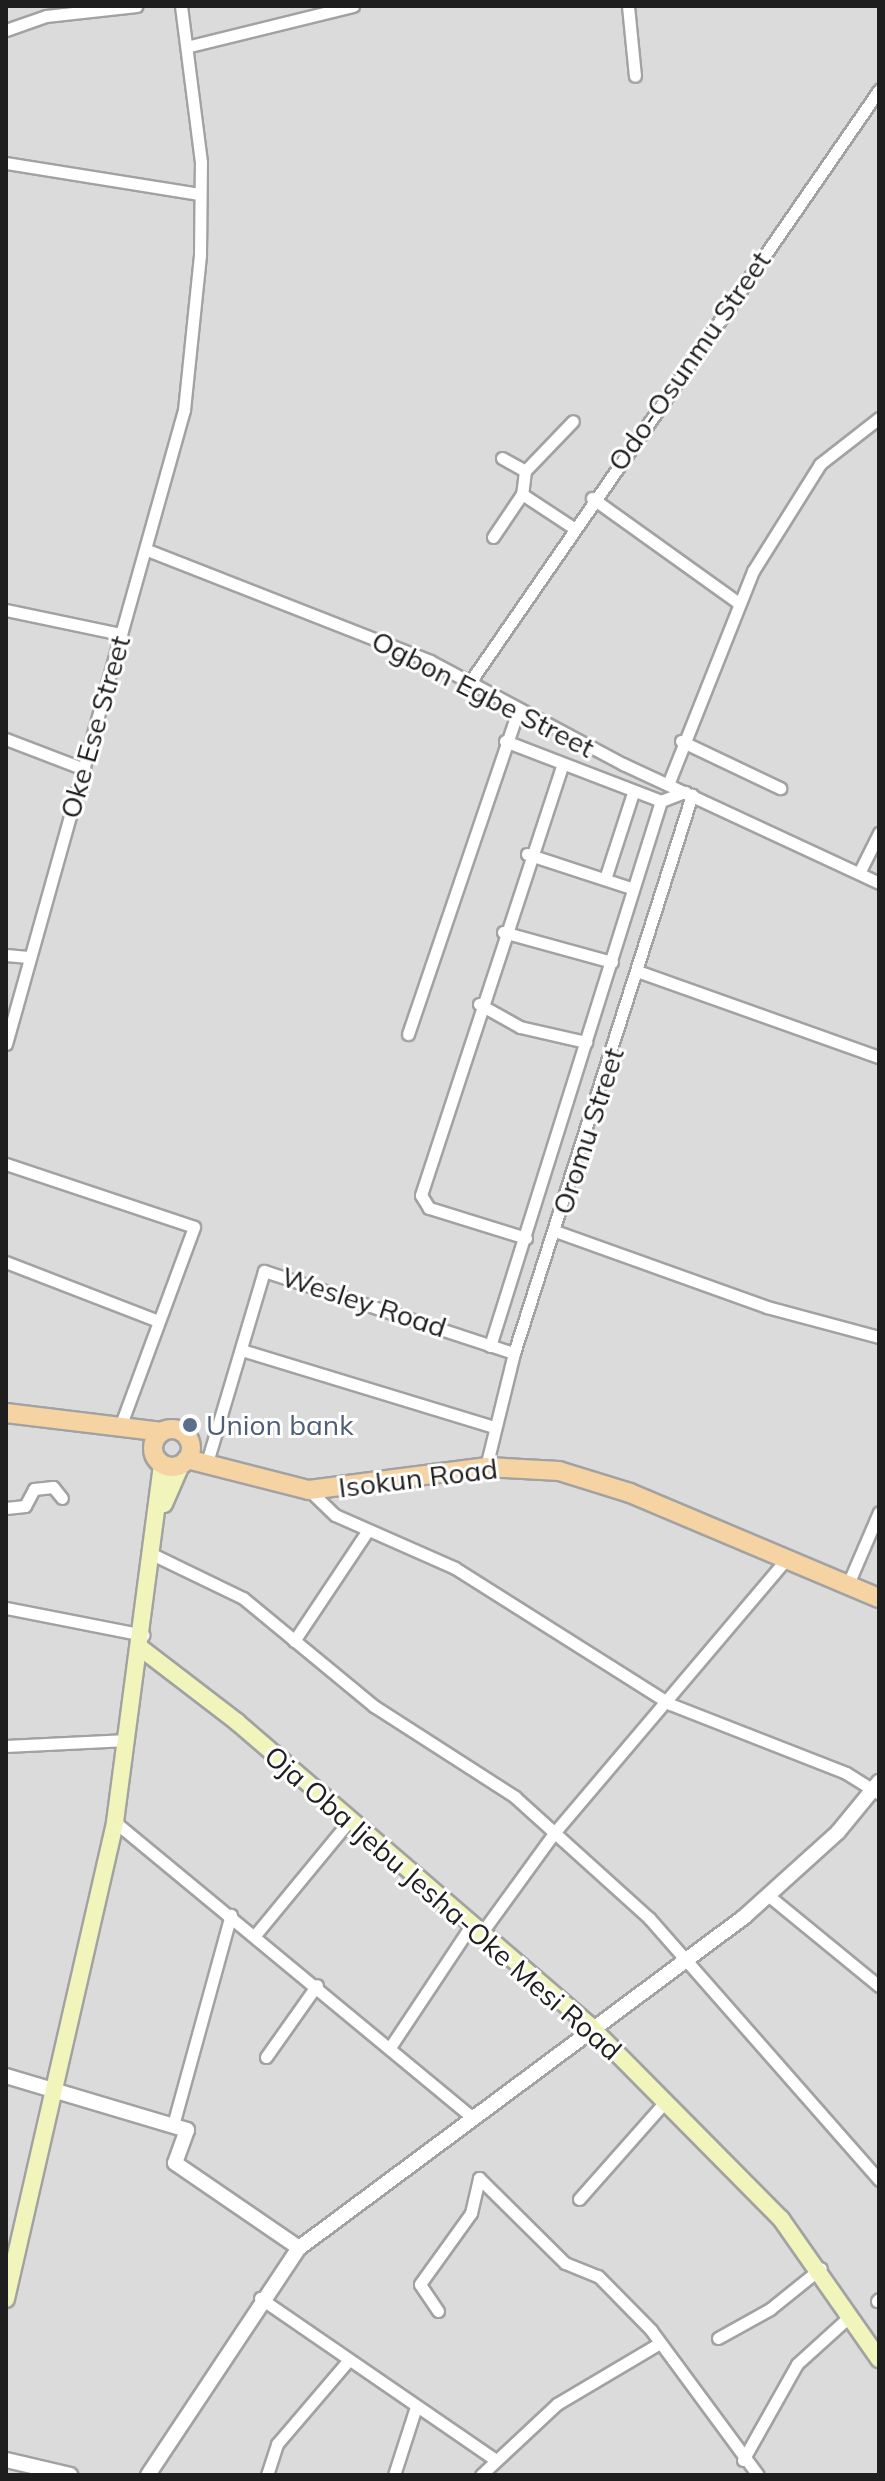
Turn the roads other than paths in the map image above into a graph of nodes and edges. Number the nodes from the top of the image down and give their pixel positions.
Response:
1 (136, 6) edge
2 (181, 6) edge
3 (353, 6) edge
4 (628, 6) edge
5 (297, 12) edge
6 (6, 30) edge
7 (190, 46) junction
8 (635, 76) dead end
9 (879, 90) edge
10 (6, 163) edge
11 (199, 194) junction
12 (879, 418) edge
13 (573, 421) dead end
14 (502, 458) dead end
15 (525, 471) junction
16 (522, 494) junction
17 (592, 498) junction
18 (572, 527) junction
19 (493, 537) dead end
20 (147, 550) junction
21 (736, 601) junction
22 (6, 610) edge
23 (121, 634) junction
24 (470, 682) junction
25 (518, 711) junction
26 (6, 739) edge
27 (505, 741) junction
28 (681, 741) junction
29 (562, 766) junction
30 (84, 769) junction
31 (669, 782) junction
32 (780, 788) dead end
33 (633, 793) junction
34 (688, 794) junction
35 (661, 801) junction
36 (879, 833) edge
37 (527, 854) junction
38 (859, 873) junction
39 (605, 879) junction
40 (879, 883) edge
41 (631, 888) junction
42 (503, 932) junction
43 (6, 955) edge
44 (28, 957) junction
45 (612, 962) junction
46 (640, 972) junction
47 (479, 1004) junction
48 (408, 1034) dead end
49 (586, 1042) junction
50 (6, 1044) edge
51 (879, 1057) edge
52 (6, 1164) edge
53 (555, 1231) junction
54 (526, 1238) junction
55 (6, 1262) edge
56 (158, 1321) junction
57 (879, 1337) edge
58 (490, 1346) junction
59 (242, 1350) junction
60 (514, 1353) junction
61 (6, 1413) edge
62 (494, 1427) junction
63 (123, 1428) junction
64 (162, 1432) junction
65 (188, 1440) junction
66 (208, 1459) junction
67 (171, 1460) junction
68 (486, 1467) junction
69 (309, 1490) junction
70 (62, 1498) dead end
71 (6, 1508) edge
72 (879, 1512) edge
73 (368, 1530) junction
74 (154, 1555) junction
75 (786, 1559) junction
76 (848, 1584) junction
77 (879, 1598) edge
78 (6, 1608) edge
79 (294, 1641) junction
80 (142, 1642) junction
81 (670, 1704) junction
82 (127, 1740) junction
83 (6, 1746) edge
84 (877, 1789) edge
85 (350, 1820) junction
86 (115, 1822) junction
87 (554, 1833) junction
88 (769, 1896) junction
89 (231, 1915) junction
90 (475, 1931) junction
91 (256, 1934) junction
92 (683, 1958) junction
93 (317, 1985) junction
94 (879, 1986) edge
95 (591, 2027) junction
96 (391, 2046) junction
97 (266, 2057) dead end
98 (6, 2076) edge
99 (57, 2090) junction
100 (663, 2104) junction
101 (470, 2116) junction
102 (173, 2125) junction
103 (879, 2180) edge
104 (579, 2199) dead end
105 (299, 2248) junction
106 (822, 2268) junction
107 (260, 2298) junction
108 (6, 2299) edge
109 (438, 2311) dead end
110 (850, 2316) junction
111 (718, 2338) dead end
112 (658, 2344) junction
113 (879, 2359) edge
114 (348, 2361) junction
115 (415, 2410) junction
116 (494, 2459) junction
117 (6, 2460) edge
118 (743, 2460) junction
119 (70, 2475) edge
120 (148, 2475) edge
121 (267, 2475) edge
122 (394, 2475) edge
123 (481, 2475) edge
124 (758, 2475) edge

1 - 6 street
2 - 7 street
3 - 5 street
4 - 8 street
5 - 7 street
7 - 11 street
9 - 17 street, Odo-Osunmu Street
10 - 11 street
11 - 20 street, Oke Ese Street
12 - 21 street
13 - 15 street
14 - 15 street
15 - 16 street
16 - 18 street
16 - 19 street
17 - 18 street, Odo-Osunmu Street
17 - 21 street, Odo-Osunmu Street
18 - 24 street, Odo-Osunmu Street
20 - 23 street, Oke Ese Street
20 - 24 street, Ogbon Egbe Street
21 - 28 street
22 - 23 street
23 - 30 street, Oke Ese Street
24 - 25 street, Ogbon Egbe Street
25 - 27 street
25 - 31 street, Ogbon Egbe Street
26 - 30 street
27 - 29 street
27 - 48 street
28 - 31 street
28 - 32 street
29 - 33 street
29 - 37 street
30 - 44 street, Oke Ese Street
31 - 34 street, Ogbon Egbe Street
33 - 35 street
33 - 39 street
34 - 35 street
34 - 38 street, Ogbon Egbe Street
34 - 46 street, Oromu Street
35 - 41 street
36 - 38 street
37 - 39 street
37 - 42 street
38 - 40 street
39 - 41 street
41 - 45 street
42 - 45 street
42 - 47 street
43 - 44 street
44 - 50 street, Oke Ese Street
45 - 49 street
46 - 51 street
46 - 53 street, Oromu Street
47 - 49 street
47 - 54 street
49 - 54 street
52 - 56 street
53 - 57 street
53 - 60 street, Oromu Street
54 - 58 street
55 - 56 street
56 - 63 street
58 - 59 street, Wesley Road
58 - 60 street, Wesley Road
59 - 62 street
59 - 66 street, Wesley Road
60 - 62 street, Oromu Street
61 - 63 main road
62 - 68 street, Oromu Street
63 - 64 main road
63 - 67 main road
64 - 65 main road
64 - 67 main road
65 - 66 main road
65 - 67 main road
66 - 67 main road
66 - 69 main road, Isokun Road
67 - 74 main road
68 - 69 main road, Isokun Road
68 - 75 main road, Isokun Road
69 - 73 street
70 - 71 street
72 - 76 street
73 - 79 street
73 - 81 street
74 - 79 street
74 - 80 main road
75 - 76 main road
75 - 81 street
76 - 77 main road
78 - 80 street
79 - 87 street
80 - 82 main road
80 - 85 main road, Oja Oba Ijebu Jesha-Oke Mesi Road
81 - 84 street
81 - 87 street
82 - 83 street
82 - 86 main road
84 - 88 street
85 - 90 main road, Oja Oba Ijebu Jesha-Oke Mesi Road
85 - 91 street
86 - 89 street
86 - 99 main road
87 - 90 street
87 - 92 street
88 - 92 street
88 - 94 street
89 - 91 street
89 - 102 street
90 - 95 main road, Oja Oba Ijebu Jesha-Oke Mesi Road
90 - 96 street
91 - 93 street
92 - 95 street
92 - 103 street
93 - 96 street
93 - 97 street
95 - 100 main road, Oja Oba Ijebu Jesha-Oke Mesi Road
95 - 101 street
96 - 101 street
98 - 99 street
99 - 102 street
99 - 108 main road
100 - 104 street
100 - 106 main road, Oja Oba Ijebu Jesha-Oke Mesi Road
101 - 105 street
102 - 105 street
105 - 107 street
106 - 110 main road, Oja Oba Ijebu Jesha-Oke Mesi Road
106 - 111 street
107 - 114 street
107 - 120 street
109 - 112 street
110 - 113 main road, Oja Oba Ijebu Jesha-Oke Mesi Road
110 - 118 street
112 - 116 street
112 - 118 street
114 - 115 street
114 - 121 street
115 - 116 street
115 - 122 street
116 - 123 street
117 - 119 street
118 - 124 street

